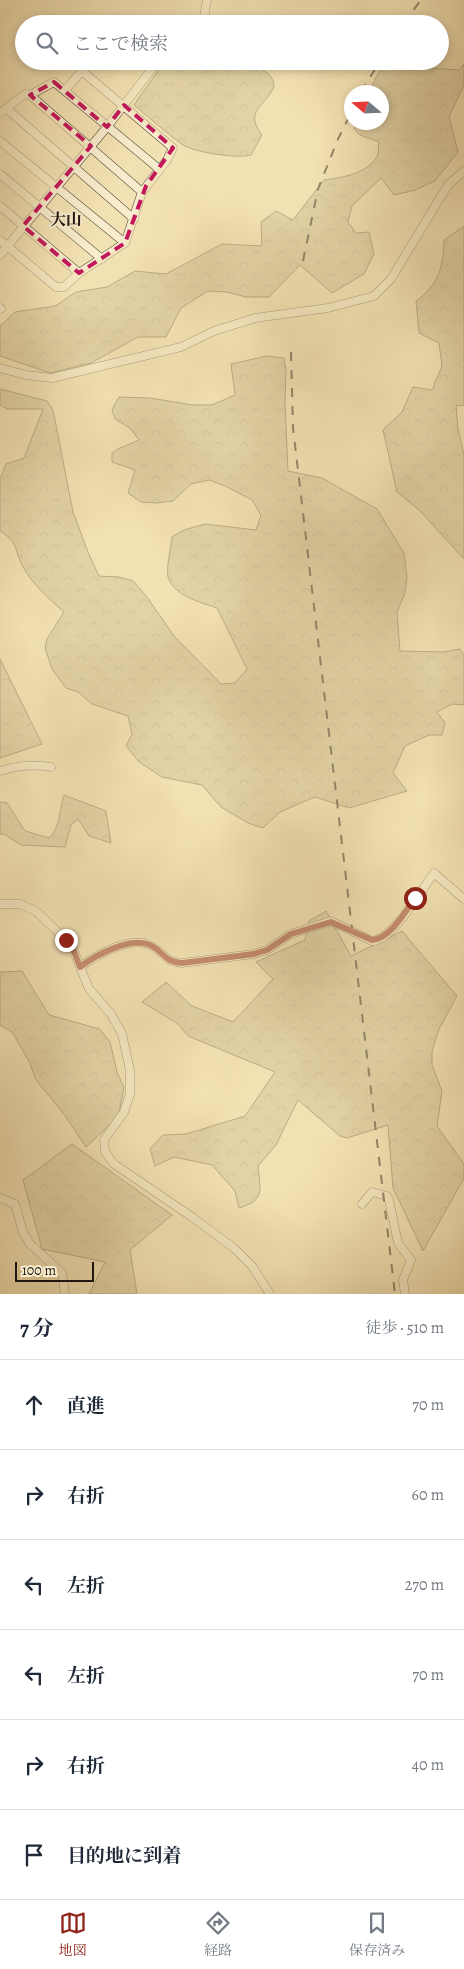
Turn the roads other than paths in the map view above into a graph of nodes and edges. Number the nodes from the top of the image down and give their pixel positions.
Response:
1 (207, 0) edge
2 (204, 15) edge
3 (151, 70) edge
4 (65, 90) junction
5 (30, 95) junction
6 (124, 105) junction
7 (3, 111) edge
8 (107, 127) junction
9 (0, 141) edge
10 (91, 146) junction
11 (74, 166) junction
12 (159, 169) junction
13 (464, 171) edge
14 (0, 174) edge
15 (57, 187) junction
16 (142, 192) junction
17 (0, 206) edge
18 (41, 206) junction
19 (134, 218) junction
20 (23, 226) junction
21 (0, 240) edge
22 (125, 243) junction
23 (7, 246) junction
24 (0, 255) edge
25 (102, 259) junction
26 (80, 273) junction
27 (0, 368) edge
28 (51, 767) dead end
29 (0, 771) edge
30 (464, 899) edge
31 (0, 904) edge
32 (80, 967) junction
33 (0, 1198) edge
34 (362, 1204) dead end
35 (65, 1294) edge
36 (270, 1294) edge
37 (404, 1294) edge

1 - 2 street
3 - 6 street
4 - 5 street
4 - 6 street
4 - 8 street
5 - 7 street
5 - 10 street
6 - 8 street
6 - 12 street
7 - 11 street
8 - 10 street
8 - 12 street
9 - 15 street
10 - 11 street
10 - 16 street
11 - 15 street
11 - 19 street
12 - 16 street
13 - 27 street
14 - 18 street
15 - 18 street
15 - 22 street
16 - 19 street
17 - 20 street
18 - 20 street
18 - 25 street
19 - 22 street
20 - 23 street
20 - 26 street
21 - 23 street
22 - 25 street
23 - 24 street
23 - 26 street
25 - 26 street
28 - 29 street
30 - 32 street
31 - 32 street
32 - 36 street
33 - 35 street
34 - 37 street

